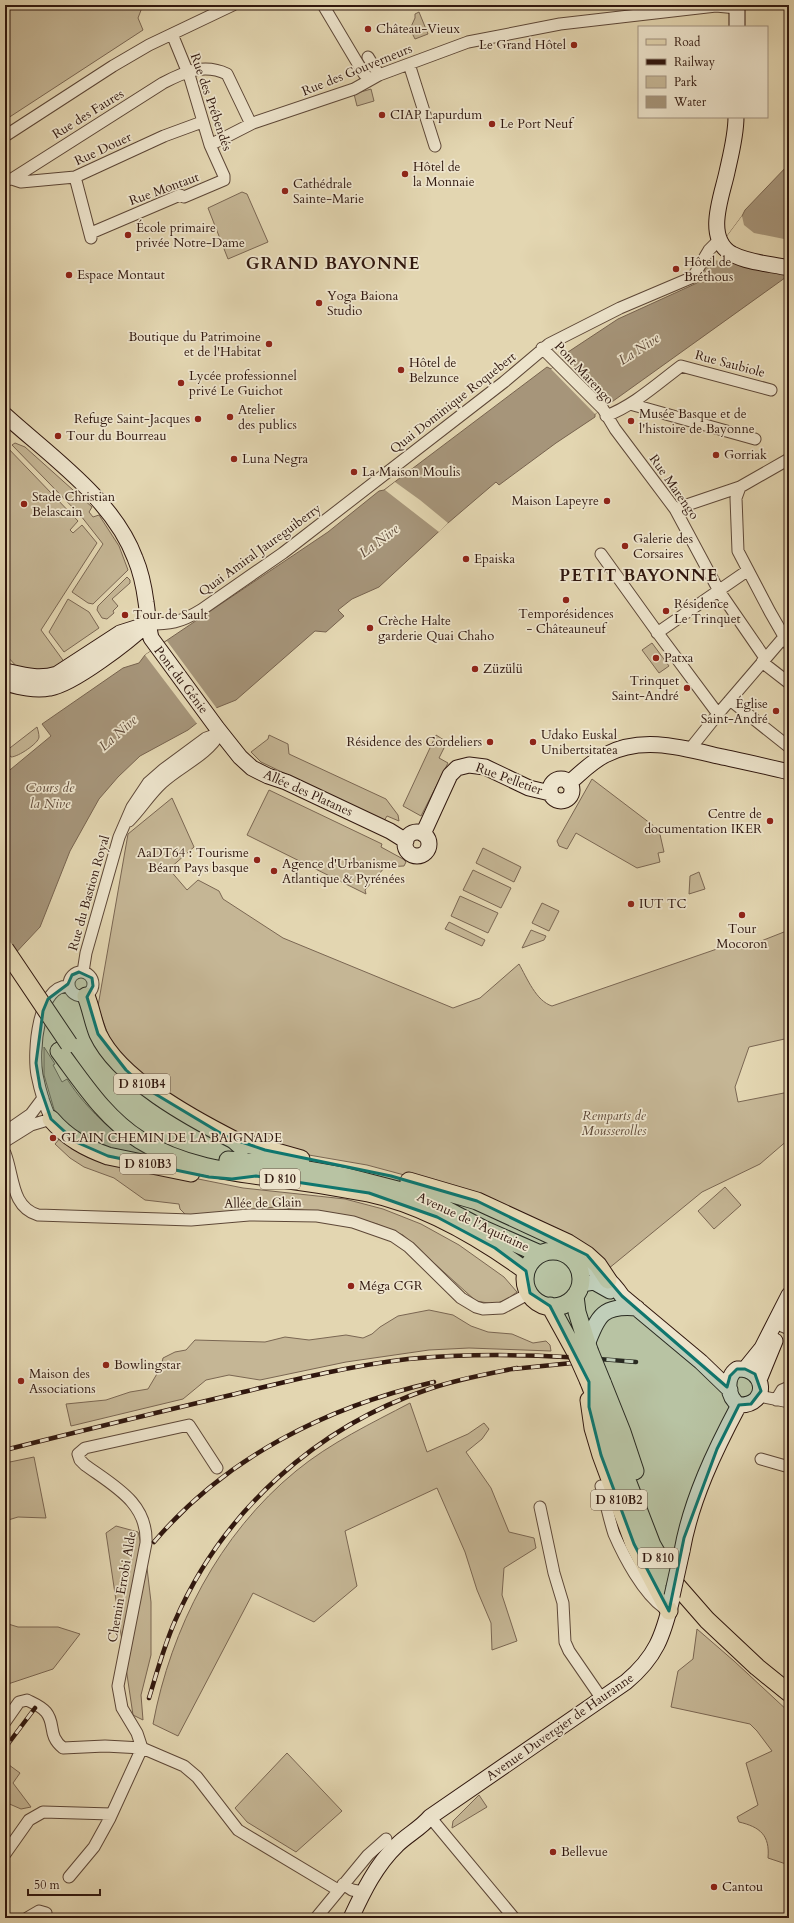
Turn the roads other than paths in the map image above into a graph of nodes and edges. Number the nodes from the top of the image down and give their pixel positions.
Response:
1 (234, 5) edge
2 (323, 5) edge
3 (699, 6) edge
4 (737, 6) edge
5 (737, 26) edge
6 (172, 34) junction
7 (368, 57) dead end
8 (409, 64) junction
9 (187, 71) junction
10 (375, 77) junction
11 (736, 121) edge
12 (202, 122) junction
13 (253, 123) junction
14 (5, 136) edge
15 (210, 145) junction
16 (435, 146) dead end
17 (75, 177) junction
18 (8, 180) edge
19 (224, 180) joint
20 (721, 241) junction
21 (789, 268) edge
22 (542, 348) junction
23 (771, 390) dead end
24 (630, 404) junction
25 (604, 413) junction
26 (5, 415) edge
27 (755, 439) dead end
28 (789, 459) edge
29 (381, 479) joint
30 (740, 487) junction
31 (675, 509) junction
32 (601, 554) dead end
33 (747, 571) junction
34 (719, 590) junction
35 (147, 624) junction
36 (657, 633) junction
37 (786, 641) edge
38 (764, 660) junction
39 (5, 671) edge
40 (5, 683) edge
41 (789, 683) edge
42 (730, 700) junction
43 (718, 714) junction
44 (220, 733) junction
45 (789, 748) edge
46 (690, 749) junction
47 (789, 772) edge
48 (423, 834) junction
49 (406, 841) junction
50 (5, 949) edge
51 (5, 969) edge
52 (83, 972) junction
53 (69, 986) junction
54 (86, 996) junction
55 (64, 1048) junction
56 (43, 1098) junction
57 (51, 1119) junction
58 (6, 1137) edge
59 (234, 1140) junction
60 (5, 1153) edge
61 (286, 1166) junction
62 (256, 1176) junction
63 (436, 1202) junction
64 (485, 1205) junction
65 (540, 1254) junction
66 (576, 1263) junction
67 (526, 1271) junction
68 (608, 1280) junction
69 (578, 1290) junction
70 (530, 1293) junction
71 (789, 1295) edge
72 (622, 1296) junction
73 (550, 1306) junction
74 (637, 1308) junction
75 (789, 1310) edge
76 (785, 1328) edge
77 (584, 1350) junction
78 (701, 1362) junction
79 (739, 1370) junction
80 (759, 1380) junction
81 (596, 1382) junction
82 (789, 1387) edge
83 (730, 1390) junction
84 (759, 1396) junction
85 (776, 1400) junction
86 (789, 1402) edge
87 (739, 1405) junction
88 (761, 1459) dead end
89 (789, 1467) edge
90 (217, 1468) dead end
91 (601, 1486) dead end
92 (540, 1507) dead end
93 (671, 1604) junction
94 (789, 1683) edge
95 (789, 1693) edge
96 (602, 1699) junction
97 (5, 1722) edge
98 (142, 1748) junction
99 (111, 1814) junction
100 (430, 1817) junction
101 (386, 1839) dead end
102 (5, 1854) edge
103 (69, 1877) dead end
104 (341, 1887) junction
105 (363, 1892) junction
106 (46, 1913) dead end
107 (27, 1918) edge
108 (316, 1918) edge
109 (351, 1918) edge
110 (514, 1918) edge

1 - 6 street
2 - 10 street
3 - 4 street, Rue des Gouverneurs
3 - 8 street, Rue des Gouverneurs
4 - 5 main road
6 - 9 street, Rue des Prébendés
6 - 14 street
7 - 10 street
8 - 10 street, Rue des Gouverneurs
8 - 16 street
9 - 12 street, Rue des Prébendés
9 - 13 street
9 - 18 street, Rue des Faures
10 - 13 street, Rue des Gouverneurs
11 - 20 main road
12 - 15 street, Rue des Prébendés
12 - 17 street, Rue Douer
13 - 15 street, Rue des Gouverneurs
15 - 19 street, Rue des Prébendés
17 - 18 street, Rue Douer
17 - 19 street, Rue Montaut
20 - 21 main road
20 - 22 street, Quai Dominique Roquebert
22 - 25 street, Pont Marengo
22 - 29 street, Quai Dominique Roquebert
23 - 24 street, Rue Saubiole
24 - 25 street
24 - 27 street
25 - 31 street, Rue Marengo
26 - 35 main road
28 - 30 street
29 - 35 street, Quai Amiral Jaureguiberry
30 - 31 street
30 - 33 street
31 - 34 street, Rue Marengo
32 - 36 street
33 - 34 street
33 - 37 street
34 - 36 street
34 - 38 street, Rue Marengo
35 - 39 main road
35 - 40 main road
35 - 44 main road, Pont du Génie
36 - 43 street
37 - 38 street
38 - 41 street, Rue Marengo
38 - 42 street
42 - 43 street
42 - 45 street
43 - 46 street
44 - 49 main road, Allée des Platanes
44 - 52 street, Rue du Bastion Royal
46 - 47 main road
46 - 48 main road, Rue Pelletier
48 - 49 main road
48 - 49 main road, Allée des Platanes
50 - 55 main road, D 810, bridge
51 - 55 main road, D 810
52 - 53 street
52 - 54 street
53 - 54 street
53 - 56 street
54 - 59 main road, D 810B4
55 - 61 main road, Avenue de l'Aquitaine / D 810
55 - 62 main road, Avenue de l'Aquitaine / D 810
56 - 57 street
56 - 58 street
57 - 58 street
57 - 62 main road, D 810B3
58 - 60 street
59 - 61 main road, D 810B4
59 - 64 main road
60 - 70 street, Allée de Glain
61 - 63 main road, Avenue de l'Aquitaine / D 810
62 - 67 main road, Avenue de l'Aquitaine / D 810
63 - 64 main road
63 - 65 main road, Avenue de l'Aquitaine / D 810
64 - 68 main road
65 - 66 main road
65 - 67 main road
66 - 68 main road
66 - 69 main road
67 - 70 main road
68 - 72 main road
69 - 72 main road
69 - 73 main road
69 - 77 main road, D 810
70 - 73 main road
71 - 79 main road
72 - 74 main road
73 - 77 main road, D 810
74 - 77 main road
74 - 78 main road
75 - 76 main road
76 - 80 main road
77 - 81 main road, D 810, bridge
78 - 79 main road
78 - 83 main road
79 - 80 main road
79 - 83 main road
80 - 84 main road
81 - 93 main road, D 810B2
81 - 94 main road, D 810
81 - 95 main road, D 810
82 - 85 street
83 - 87 main road
84 - 85 street
84 - 87 main road
85 - 86 street
87 - 93 main road, Avenue Duvergier de Hauranne, bridge
88 - 89 street
90 - 98 street, Chemin Errobi Alde
91 - 93 street
92 - 96 street
93 - 96 main road, Avenue Duvergier de Hauranne
96 - 100 main road, Avenue Duvergier de Hauranne
97 - 98 street
98 - 99 street
98 - 104 street
99 - 102 street
99 - 103 street
100 - 105 main road, Avenue Duvergier de Hauranne
100 - 110 street
101 - 104 street
104 - 105 street
104 - 108 street
105 - 109 main road, Avenue Duvergier de Hauranne
106 - 107 street

